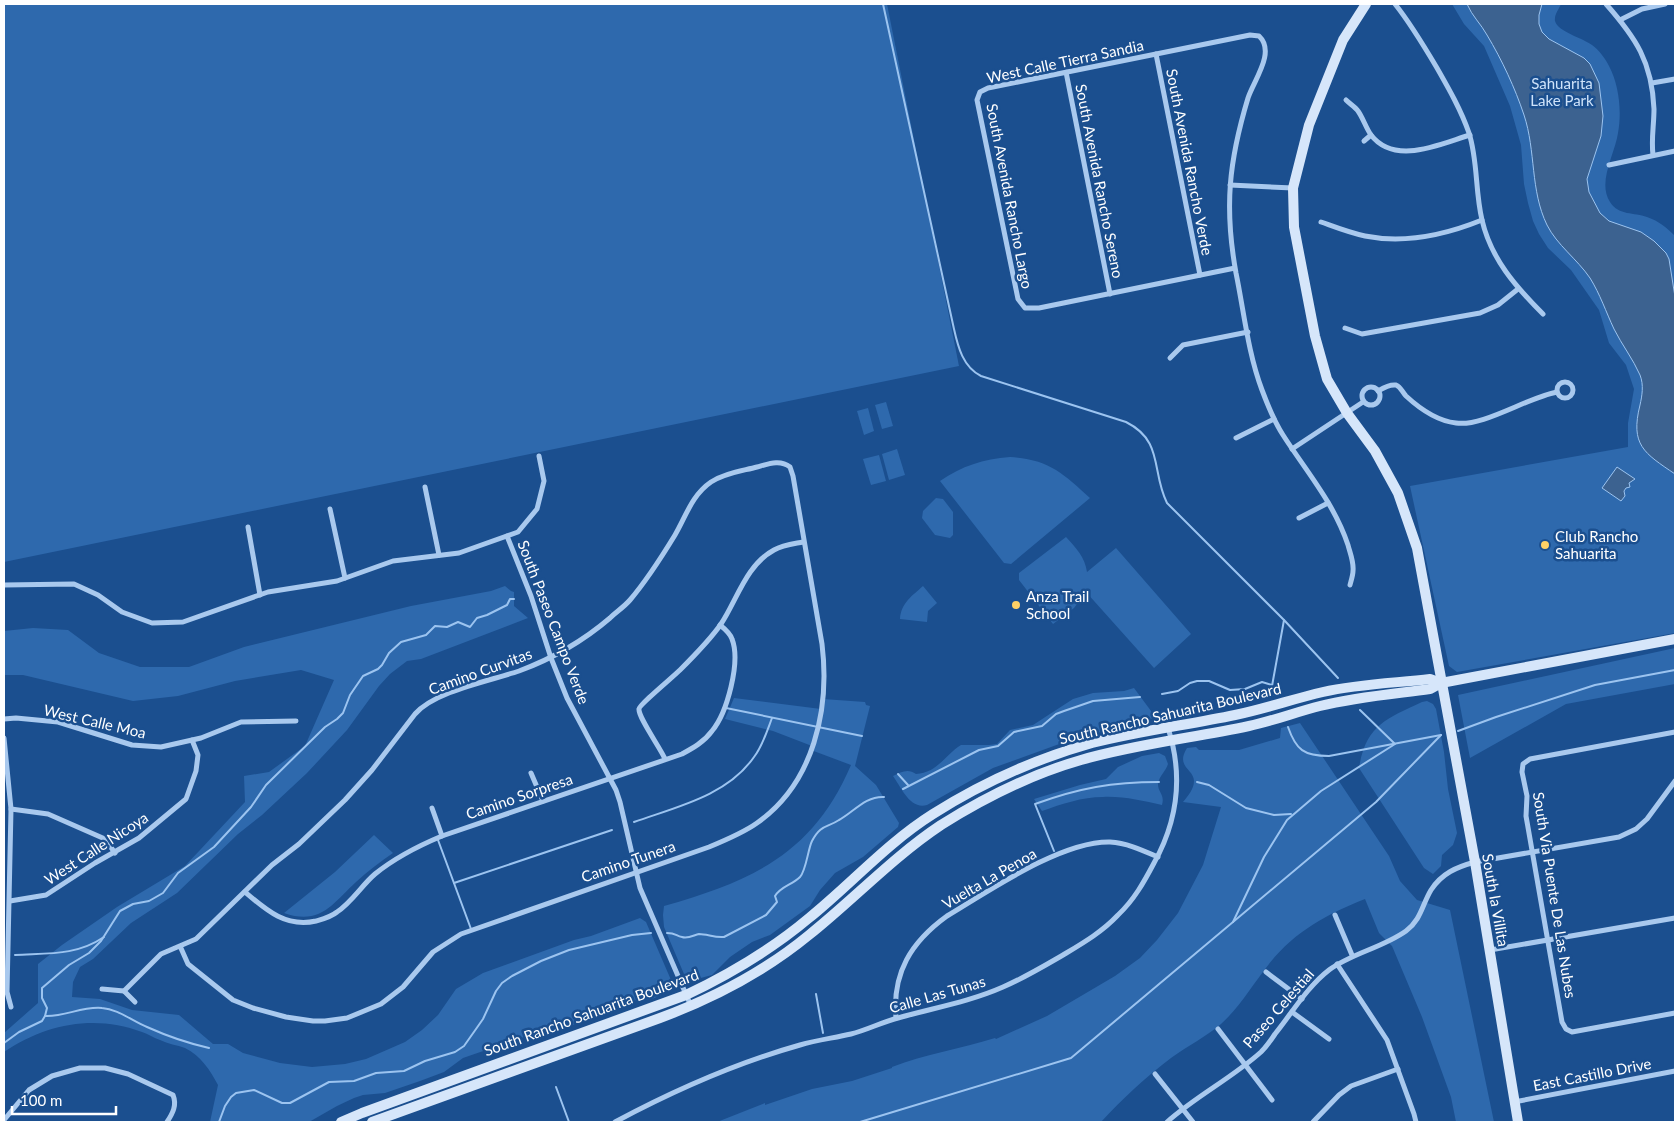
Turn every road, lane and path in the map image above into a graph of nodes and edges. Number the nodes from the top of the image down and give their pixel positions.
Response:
1 (1366, 4) edge
2 (1396, 4) edge
3 (1606, 4) edge
4 (1665, 4) edge
5 (1620, 20) junction
6 (1156, 54) junction
7 (1066, 72) junction
8 (1675, 79) edge
9 (1652, 83) junction
10 (980, 92) joint
11 (1346, 100) dead end
12 (1371, 135) junction
13 (1470, 135) junction
14 (1364, 141) dead end
15 (1675, 151) edge
16 (1653, 156) junction
17 (1609, 165) dead end
18 (1230, 185) junction
19 (1293, 188) junction
20 (1482, 220) junction
21 (1321, 222) dead end
22 (1235, 268) junction
23 (1200, 275) junction
24 (1518, 289) junction
25 (1110, 294) junction
26 (1544, 314) dead end
27 (1345, 328) dead end
28 (1248, 332) junction
29 (1170, 358) dead end
30 (1378, 391) junction
31 (1557, 392) dead end
32 (1363, 402) junction
33 (1347, 413) junction
34 (1274, 419) junction
35 (1236, 438) dead end
36 (1292, 449) junction
37 (539, 456) dead end
38 (786, 463) joint
39 (425, 487) dead end
40 (1328, 502) junction
41 (330, 510) dead end
42 (1299, 518) dead end
43 (248, 527) dead end
44 (507, 536) junction
45 (803, 542) junction
46 (440, 555) junction
47 (345, 578) junction
48 (4, 585) edge
49 (1350, 585) dead end
50 (260, 595) junction
51 (720, 625) junction
52 (1675, 638) edge
53 (551, 658) junction
54 (1441, 683) junction
55 (4, 719) edge
56 (296, 721) dead end
57 (1168, 728) junction
58 (1675, 732) edge
59 (4, 738) edge
60 (192, 740) junction
61 (1172, 740) junction
62 (665, 760) junction
63 (531, 773) dead end
64 (610, 778) junction
65 (1675, 781) edge
66 (542, 801) junction
67 (432, 808) dead end
68 (11, 809) junction
69 (442, 836) junction
70 (1532, 852) junction
71 (115, 853) junction
72 (1158, 857) junction
73 (1475, 862) junction
74 (636, 872) junction
75 (245, 892) junction
76 (10, 901) junction
77 (1335, 915) dead end
78 (1675, 918) edge
79 (1548, 940) junction
80 (180, 946) junction
81 (1489, 950) junction
82 (6, 954) edge
83 (1352, 956) junction
84 (1337, 964) junction
85 (1266, 972) dead end
86 (102, 989) dead end
87 (124, 991) junction
88 (686, 995) junction
89 (1302, 999) junction
90 (135, 1002) dead end
91 (11, 1007) dead end
92 (691, 1007) junction
93 (1292, 1012) junction
94 (1675, 1013) edge
95 (896, 1018) junction
96 (1218, 1030) dead end
97 (1328, 1039) dead end
98 (1244, 1065) junction
99 (1398, 1069) junction
100 (1675, 1071) edge
101 (1154, 1074) dead end
102 (1272, 1100) dead end
103 (1514, 1102) junction
104 (1182, 1109) junction
105 (4, 1120) edge
106 (167, 1122) edge
107 (341, 1122) edge
108 (372, 1122) edge
109 (615, 1122) edge
110 (1167, 1122) edge
111 (1193, 1122) edge
112 (1313, 1122) edge
113 (1416, 1122) edge
114 (1518, 1122) edge

1 - 19 street, South la Villita
2 - 13 street
3 - 5 street
4 - 5 street
5 - 9 street
6 - 7 street, West Calle Tierra Sandia
6 - 18 street, West Calle Tierra Sandia
6 - 23 street, South Avenida Rancho Verde
7 - 10 street, West Calle Tierra Sandia
7 - 25 street, South Avenida Rancho Sereno
8 - 9 street
9 - 16 street
10 - 25 street, South Avenida Rancho Largo
11 - 12 street
12 - 13 street
12 - 14 street
13 - 20 street
15 - 16 street
16 - 17 street
18 - 19 street
18 - 22 street
19 - 33 street, South la Villita
20 - 21 street
20 - 24 street
22 - 23 street
22 - 28 street
23 - 25 street
24 - 26 street
24 - 27 street
28 - 29 street
28 - 34 street
30 - 31 street
30 - 32 street
30 - 32 street
32 - 33 street
33 - 36 street
33 - 54 street, South la Villita
34 - 35 street
34 - 36 street
36 - 40 street
37 - 44 street
38 - 45 street, Camino Tunera
38 - 53 street, Camino Curvitas
39 - 46 street
40 - 42 street
40 - 49 street
41 - 47 street
43 - 50 street
44 - 46 street
44 - 53 street, South Paseo Campo Verde
45 - 51 street
45 - 74 street, Camino Tunera
46 - 47 street
47 - 50 street
48 - 50 street
51 - 62 street, Camino Sorpresa
51 - 62 street
52 - 54 street, South Rancho Sahuarita Boulevard
53 - 64 street, South Paseo Campo Verde
53 - 75 street, Camino Curvitas
54 - 57 street, South Rancho Sahuarita Boulevard
54 - 61 street, South Rancho Sahuarita Boulevard
54 - 73 street, South la Villita
55 - 60 street, West Calle Moa
56 - 60 street, West Calle Moa
57 - 61 street, Calle Las Tunas
57 - 88 street, South Rancho Sahuarita Boulevard
58 - 70 street, South Via Puente De Las Nubes
59 - 68 street
60 - 71 street, West Calle Nicoya
61 - 72 street, Calle Las Tunas
61 - 92 street, South Rancho Sahuarita Boulevard
62 - 64 street, Camino Sorpresa
63 - 66 street
64 - 66 street, Camino Sorpresa
64 - 74 street, South Paseo Campo Verde
65 - 70 street, Paseo Celestial
66 - 69 street, Camino Sorpresa
67 - 69 street
68 - 71 street
68 - 76 street
69 - 75 street, Camino Sorpresa
70 - 73 street, Paseo Celestial
70 - 79 street, South Via Puente De Las Nubes
71 - 76 street, West Calle Nicoya
72 - 95 street, Calle Las Tunas
72 - 95 street, Vuelta La Penoa
73 - 81 street, South la Villita
73 - 83 street, Paseo Celestial
74 - 80 street, Camino Tunera
74 - 88 street, South Paseo Campo Verde
75 - 80 street, Camino Curvitas
76 - 82 street
77 - 83 street
78 - 79 street
79 - 81 street
79 - 94 street, South Via Puente De Las Nubes
80 - 87 street, Camino Curvitas
81 - 103 street, South la Villita
82 - 91 street
83 - 84 street, Paseo Celestial
84 - 89 street, Paseo Celestial
84 - 99 street
85 - 89 street
86 - 87 street
87 - 90 street
88 - 92 street, South Paseo Campo Verde
88 - 107 street, South Rancho Sahuarita Boulevard
89 - 93 street, Paseo Celestial
92 - 108 street, South Rancho Sahuarita Boulevard
93 - 97 street
93 - 98 street, Paseo Celestial
95 - 109 street, Calle Las Tunas
96 - 98 street
98 - 102 street
98 - 104 street, Paseo Celestial
99 - 112 street
99 - 113 street
100 - 103 street, East Castillo Drive
101 - 104 street
103 - 114 street, South la Villita
104 - 110 street, Paseo Celestial
104 - 111 street
105 - 106 street

